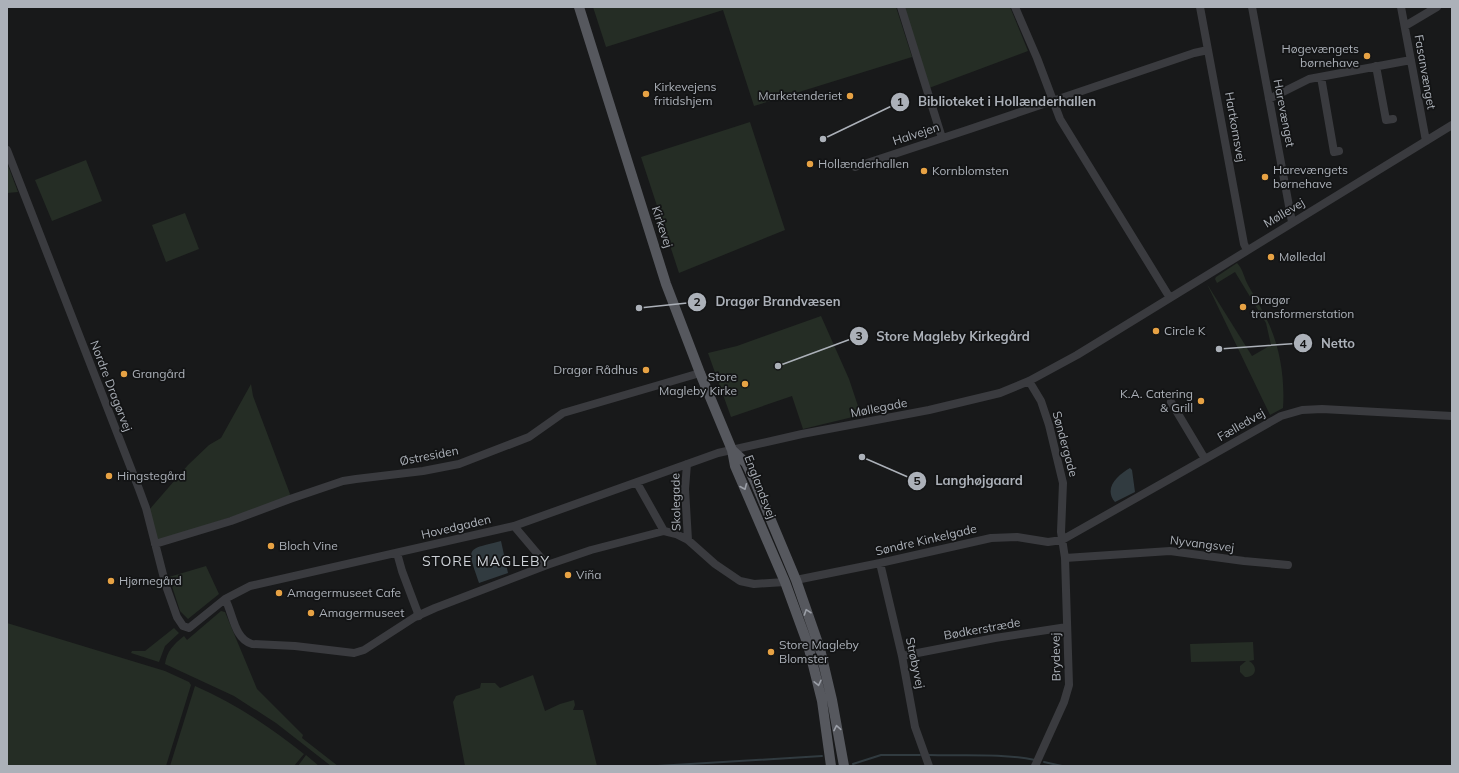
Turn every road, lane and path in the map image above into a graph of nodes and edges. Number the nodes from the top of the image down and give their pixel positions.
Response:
1 (579, 7) edge
2 (901, 7) edge
3 (1015, 7) edge
4 (1200, 7) edge
5 (1401, 7) edge
6 (1437, 7) edge
7 (1253, 8) edge
8 (1404, 26) junction
9 (1208, 50) junction
10 (1411, 60) junction
11 (1376, 66) junction
12 (1321, 77) junction
13 (1269, 99) junction
14 (1053, 101) junction
15 (1393, 119) dead end
16 (1452, 125) edge
17 (942, 138) junction
18 (1426, 141) junction
19 (7, 150) edge
20 (1339, 151) dead end
21 (855, 167) dead end
22 (1292, 222) junction
23 (1247, 250) junction
24 (1170, 298) junction
25 (700, 374) junction
26 (1029, 381) junction
27 (1171, 402) dead end
28 (1452, 416) edge
29 (732, 450) junction
30 (1205, 459) junction
31 (687, 464) junction
32 (637, 483) junction
33 (514, 526) junction
34 (664, 531) junction
35 (688, 540) junction
36 (1062, 540) junction
37 (155, 544) junction
38 (397, 553) junction
39 (1065, 558) junction
40 (880, 563) junction
41 (547, 565) junction
42 (1288, 565) dead end
43 (790, 581) junction
44 (225, 599) junction
45 (419, 616) junction
46 (1067, 627) junction
47 (190, 628) joint
48 (902, 656) junction
49 (831, 766) edge
50 (844, 766) edge
51 (929, 766) edge
52 (1035, 766) edge

1 - 25 main road, Kirkevej
2 - 17 street
3 - 14 street
4 - 9 street, Hartkornsvej
5 - 8 street, Fasanvænget
6 - 8 street
7 - 13 street, Harevænget
8 - 10 street, Fasanvænget
9 - 14 street, Halvejen
9 - 23 street, Hartkornsvej
10 - 11 street
10 - 18 street, Fasanvænget
11 - 12 street
11 - 15 street
12 - 13 street
12 - 20 street
13 - 22 street, Harevænget
14 - 17 street, Halvejen
14 - 24 street
16 - 18 street, Møllevej
17 - 21 street, Halvejen
18 - 22 street, Møllevej
19 - 37 street, Nordre Dragørvej
22 - 23 street, Møllevej
23 - 24 street, Møllevej
24 - 26 street, Møllevej
25 - 29 main road, Kirkevej
25 - 37 street, Østresiden
26 - 29 street, Møllegade
26 - 36 street, Søndergade
27 - 30 street
28 - 30 street, Fælledvej
29 - 31 street, Hovedgaden
29 - 43 main road, Englandsvej
30 - 36 street, Fælledvej
31 - 32 street, Hovedgaden
31 - 35 street, Skolegade
32 - 33 street, Hovedgaden
32 - 34 street
33 - 38 street, Hovedgaden
33 - 41 street
34 - 35 street, Søndre Kinkelgade
34 - 41 street
35 - 43 street, Søndre Kinkelgade
36 - 39 street, Brydevej
36 - 40 street, Søndre Kinkelgade
37 - 47 street, Nordre Dragørvej
38 - 44 street, Hovedgaden
38 - 45 street
39 - 42 street, Nyvangsvej
39 - 46 street, Brydevej
40 - 43 street, Søndre Kinkelgade
40 - 48 street, Strøbyvej
41 - 45 street
43 -> 49 main road, Englandsvej
50 -> 43 main road, Englandsvej
44 - 45 street
44 - 47 street, Hovedgaden
46 - 48 street, Bødkerstræde
46 - 52 street, Brydevej
48 - 51 street, Strøbyvej

